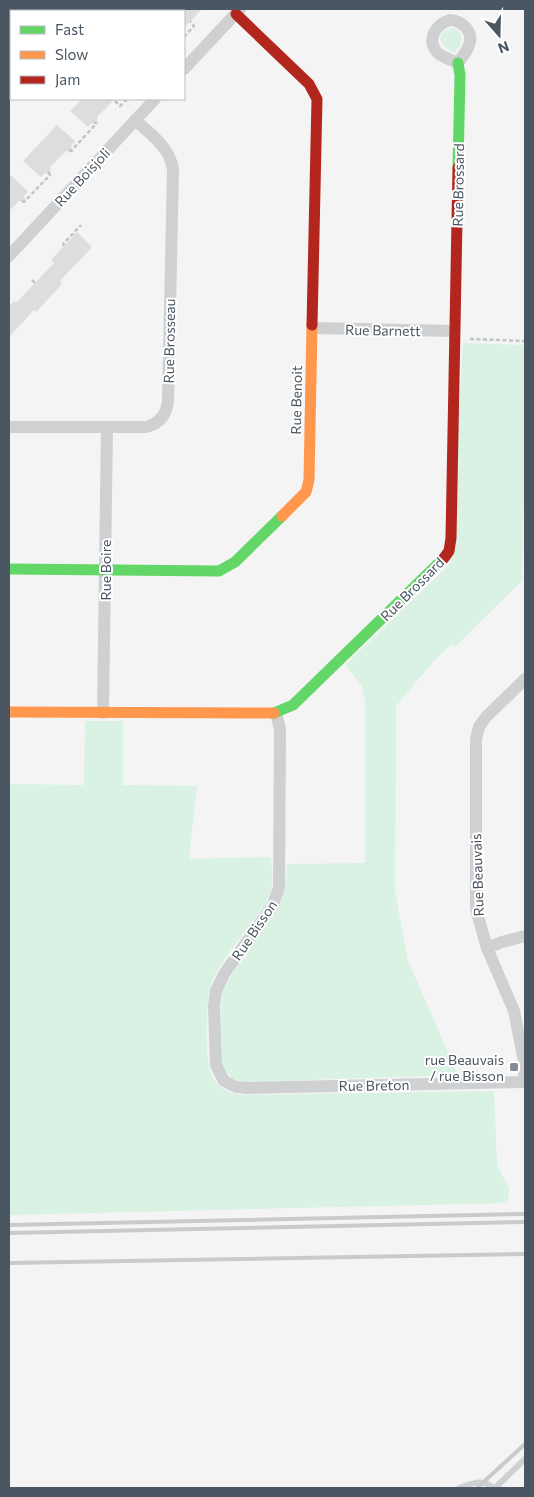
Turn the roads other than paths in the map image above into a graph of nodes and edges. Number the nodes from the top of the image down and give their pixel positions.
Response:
1 (238, 11) edge
2 (458, 63) dead end
3 (185, 68) edge
4 (154, 100) edge
5 (136, 120) junction
6 (9, 256) edge
7 (312, 328) junction
8 (459, 335) junction
9 (9, 427) edge
10 (107, 427) junction
11 (9, 569) edge
12 (105, 570) junction
13 (525, 679) edge
14 (9, 712) edge
15 (103, 713) junction
16 (276, 713) junction
17 (525, 936) edge
18 (487, 948) junction
19 (224, 1081) joint
20 (525, 1082) edge
21 (525, 1459) edge
22 (459, 1488) edge
23 (494, 1488) edge

1 - 3 street
1 - 7 street, Rue Benoit
2 - 8 street, Rue Brossard
4 - 5 street, Rue Boisjoli
5 - 6 street, Rue Boisjoli
5 - 10 street, Rue Brosseau
7 - 8 street, Rue Barnett
7 - 12 street, Rue Benoit
8 - 16 street, Rue Brossard
9 - 10 street, Rue Brosseau
10 - 12 street, Rue Boire
11 - 12 street, Rue Benoit
12 - 15 street, Rue Boire
13 - 18 street, Rue Beauvais
14 - 15 street, Rue Brossard
15 - 16 street, Rue Brossard
16 - 19 street, Rue Bisson
17 - 18 street
18 - 20 street, Rue Beauvais
19 - 20 street, Rue Breton
21 - 23 lane
22 - 23 lane

